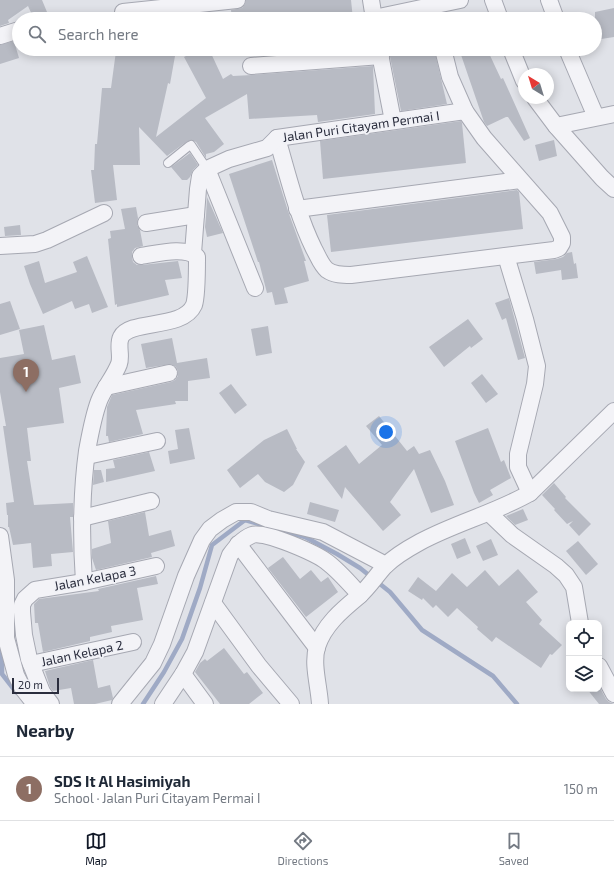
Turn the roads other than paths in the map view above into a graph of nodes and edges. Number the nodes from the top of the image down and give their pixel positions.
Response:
1 (238, 0) edge
2 (371, 0) edge
3 (460, 0) edge
4 (493, 0) edge
5 (549, 0) edge
6 (221, 1) edge
7 (127, 12) dead end
8 (373, 12) edge
9 (436, 12) edge
10 (497, 12) edge
11 (553, 12) edge
12 (12, 32) edge
13 (0, 36) edge
14 (343, 56) edge
15 (381, 56) edge
16 (445, 56) edge
17 (514, 56) edge
18 (570, 56) edge
19 (251, 66) dead end
20 (519, 68) edge
21 (540, 104) edge
22 (465, 111) junction
23 (614, 114) edge
24 (596, 117) junction
25 (393, 121) junction
26 (556, 126) junction
27 (277, 138) junction
28 (168, 163) dead end
29 (208, 169) junction
30 (520, 180) junction
31 (614, 189) edge
32 (297, 209) junction
33 (104, 213) dead end
34 (196, 215) junction
35 (146, 223) dead end
36 (0, 246) edge
37 (193, 253) junction
38 (141, 256) dead end
39 (506, 256) junction
40 (255, 288) dead end
41 (169, 372) dead end
42 (106, 387) junction
43 (612, 413) edge
44 (157, 441) dead end
45 (87, 456) junction
46 (530, 493) junction
47 (151, 501) dead end
48 (489, 513) junction
49 (82, 518) junction
50 (0, 536) edge
51 (238, 544) junction
52 (156, 566) dead end
53 (384, 567) junction
54 (84, 582) junction
55 (364, 590) junction
56 (213, 603) junction
57 (580, 620) edge
58 (133, 642) dead end
59 (317, 648) junction
60 (31, 664) junction
61 (602, 672) edge
62 (183, 674) junction
63 (614, 694) edge
64 (35, 704) edge
65 (52, 704) edge
66 (120, 704) edge
67 (163, 704) edge
68 (205, 704) edge
69 (291, 704) edge
70 (320, 704) edge

1 - 6 street
2 - 8 street
3 - 9 street
4 - 10 street
5 - 11 street
6 - 7 street
12 - 13 street
14 - 19 street
15 - 25 street
16 - 22 street
17 - 20 street
18 - 24 street
21 - 26 street
22 - 25 street, Jalan Puri Citayam Permai I
22 - 30 street
23 - 24 street
24 - 26 street
25 - 27 street, Jalan Puri Citayam Permai I
26 - 31 street
27 - 29 street, Jalan Puri Citayam Permai I
27 - 32 street
28 - 29 lane
29 - 34 street
29 - 40 street
30 - 32 street
30 - 39 street
32 - 39 street
33 - 36 street
34 - 35 street
34 - 37 street
37 - 38 street
37 - 42 street
39 - 46 street
41 - 42 street
42 - 45 street
43 - 46 street
44 - 45 street
45 - 49 street
46 - 48 street
47 - 49 street
48 - 53 street
48 - 57 street
49 - 54 street
50 - 64 street
51 - 55 street
51 - 56 street
51 - 59 street
52 - 54 street, Jalan Kelapa 3
53 - 55 street
53 - 66 street
54 - 60 street, Jalan Kelapa 3
55 - 59 street
56 - 62 street
56 - 69 street
58 - 60 street, Jalan Kelapa 2
59 - 70 street
60 - 65 street
61 - 63 street
62 - 67 street
62 - 68 street

